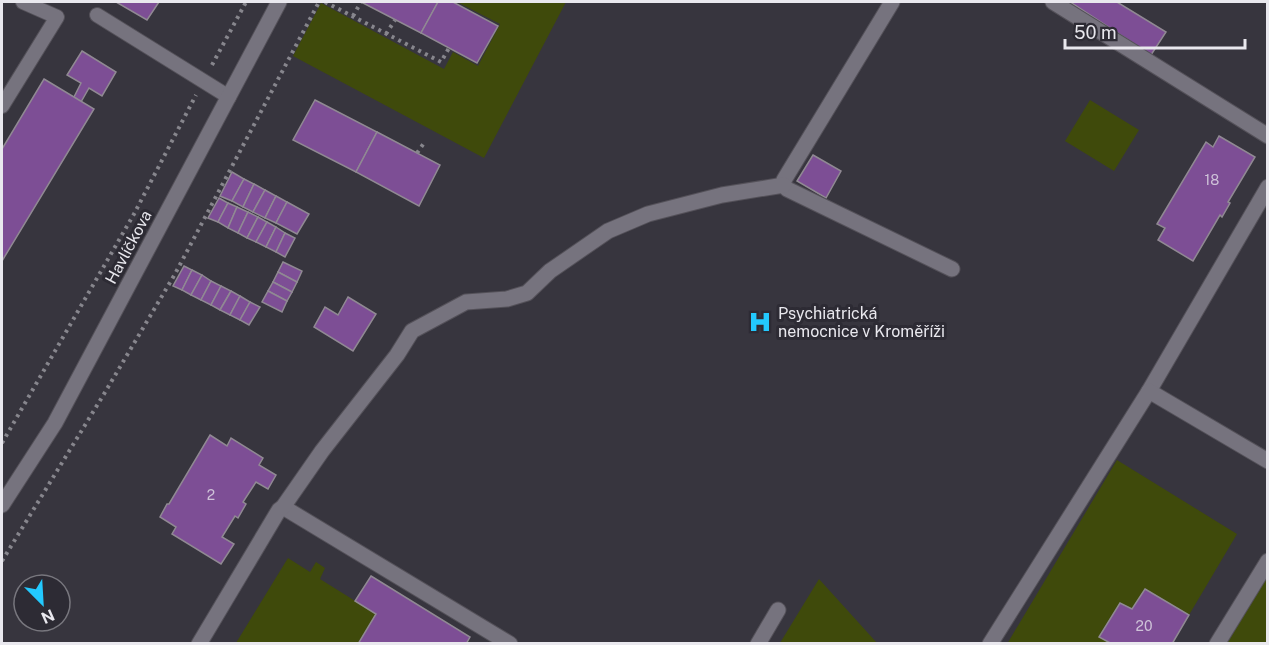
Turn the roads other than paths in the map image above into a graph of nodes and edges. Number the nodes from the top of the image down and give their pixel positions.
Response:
1 (23, 2) edge
2 (279, 2) edge
3 (892, 2) edge
4 (1053, 2) edge
5 (97, 15) dead end
6 (229, 96) junction
7 (2, 106) edge
8 (1268, 136) edge
9 (784, 185) junction
10 (1268, 187) edge
11 (952, 269) dead end
12 (1149, 391) junction
13 (1268, 461) edge
14 (2, 505) edge
15 (283, 507) junction
16 (1268, 561) edge
17 (778, 610) dead end
18 (199, 644) edge
19 (510, 644) edge
20 (758, 644) edge
21 (990, 644) edge
22 (1217, 644) edge

1 - 7 lane
2 - 6 street, Havlíčkova
3 - 9 street
4 - 8 street
5 - 6 lane
6 - 14 street, Havlíčkova
9 - 11 street
9 - 15 street
10 - 12 street
12 - 13 street
12 - 21 street
15 - 18 street
15 - 19 street
16 - 22 street
17 - 20 street

